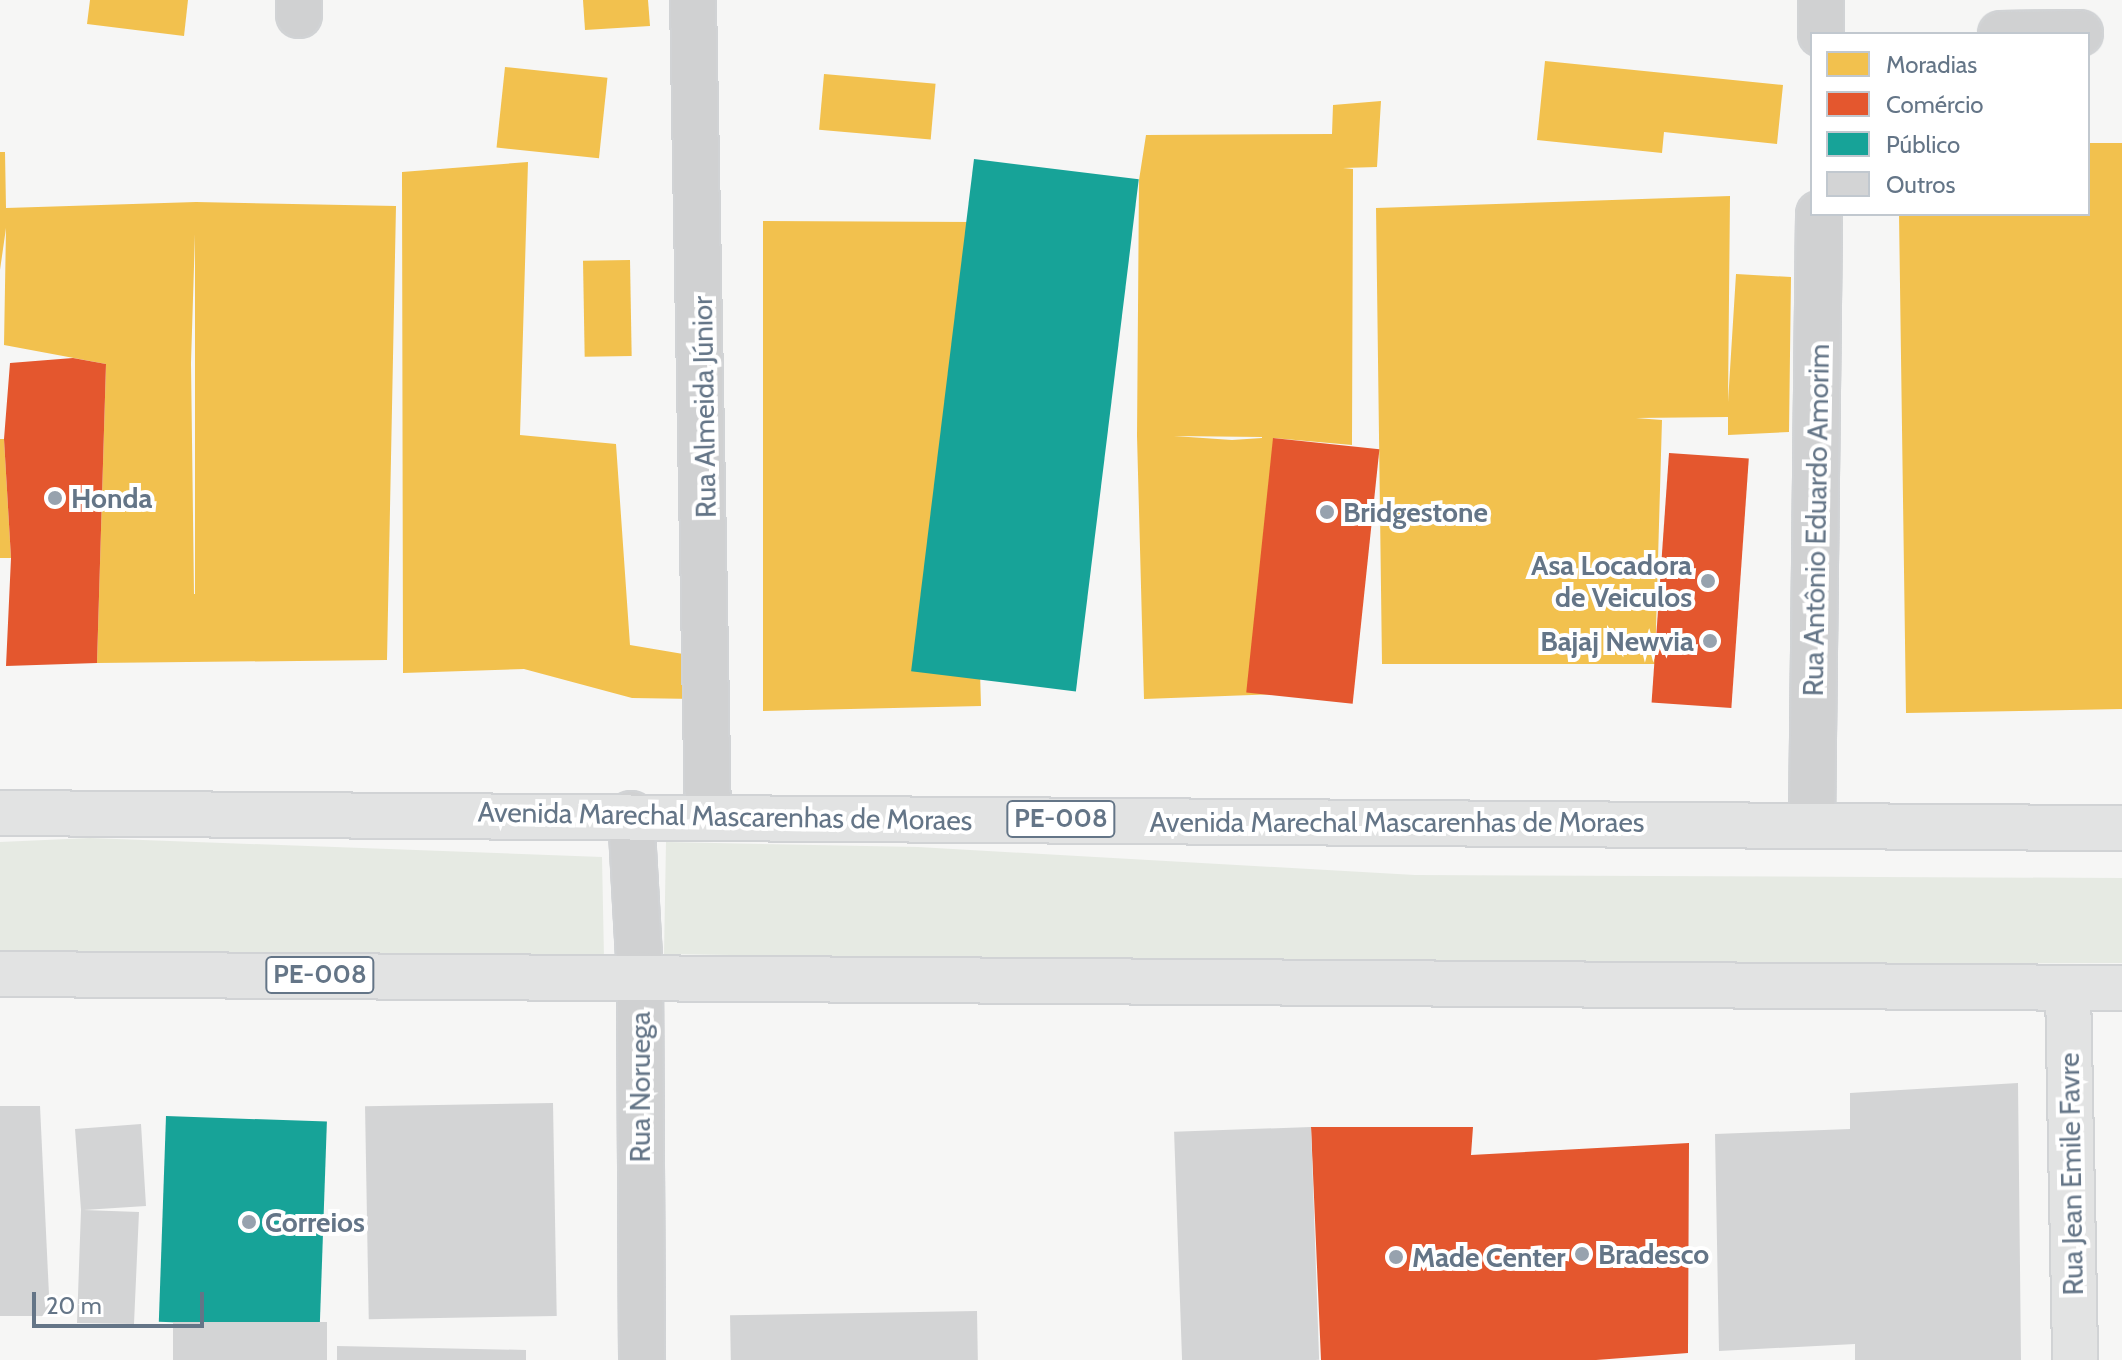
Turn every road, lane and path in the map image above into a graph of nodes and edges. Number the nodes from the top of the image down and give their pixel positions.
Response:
1 (693, 0) edge
2 (1821, 0) edge
3 (1821, 32) edge
4 (1819, 216) edge
5 (0, 813) edge
6 (631, 814) junction
7 (708, 815) junction
8 (1812, 825) junction
9 (2122, 828) edge
10 (0, 974) edge
11 (640, 974) junction
12 (2068, 988) junction
13 (2122, 988) edge
14 (642, 1360) edge
15 (2075, 1360) edge

1 - 7 street, Rua Almeida Júnior
2 - 3 street
4 - 8 street, Rua Antônio Eduardo Amorim
5 - 6 main road, Avenida Marechal Mascarenhas de Moraes / PE-008
6 - 7 main road, Avenida Marechal Mascarenhas de Moraes / PE-008
6 - 11 street, Rua Noruega
7 - 8 main road, Avenida Marechal Mascarenhas de Moraes / PE-008
8 - 9 main road, Avenida Marechal Mascarenhas de Moraes / PE-008
10 - 11 main road, PE-008
11 - 12 main road, PE-008
11 - 14 street, Rua Noruega
12 - 13 main road, PE-008
12 - 15 main road, Rua Jean Emile Favre

